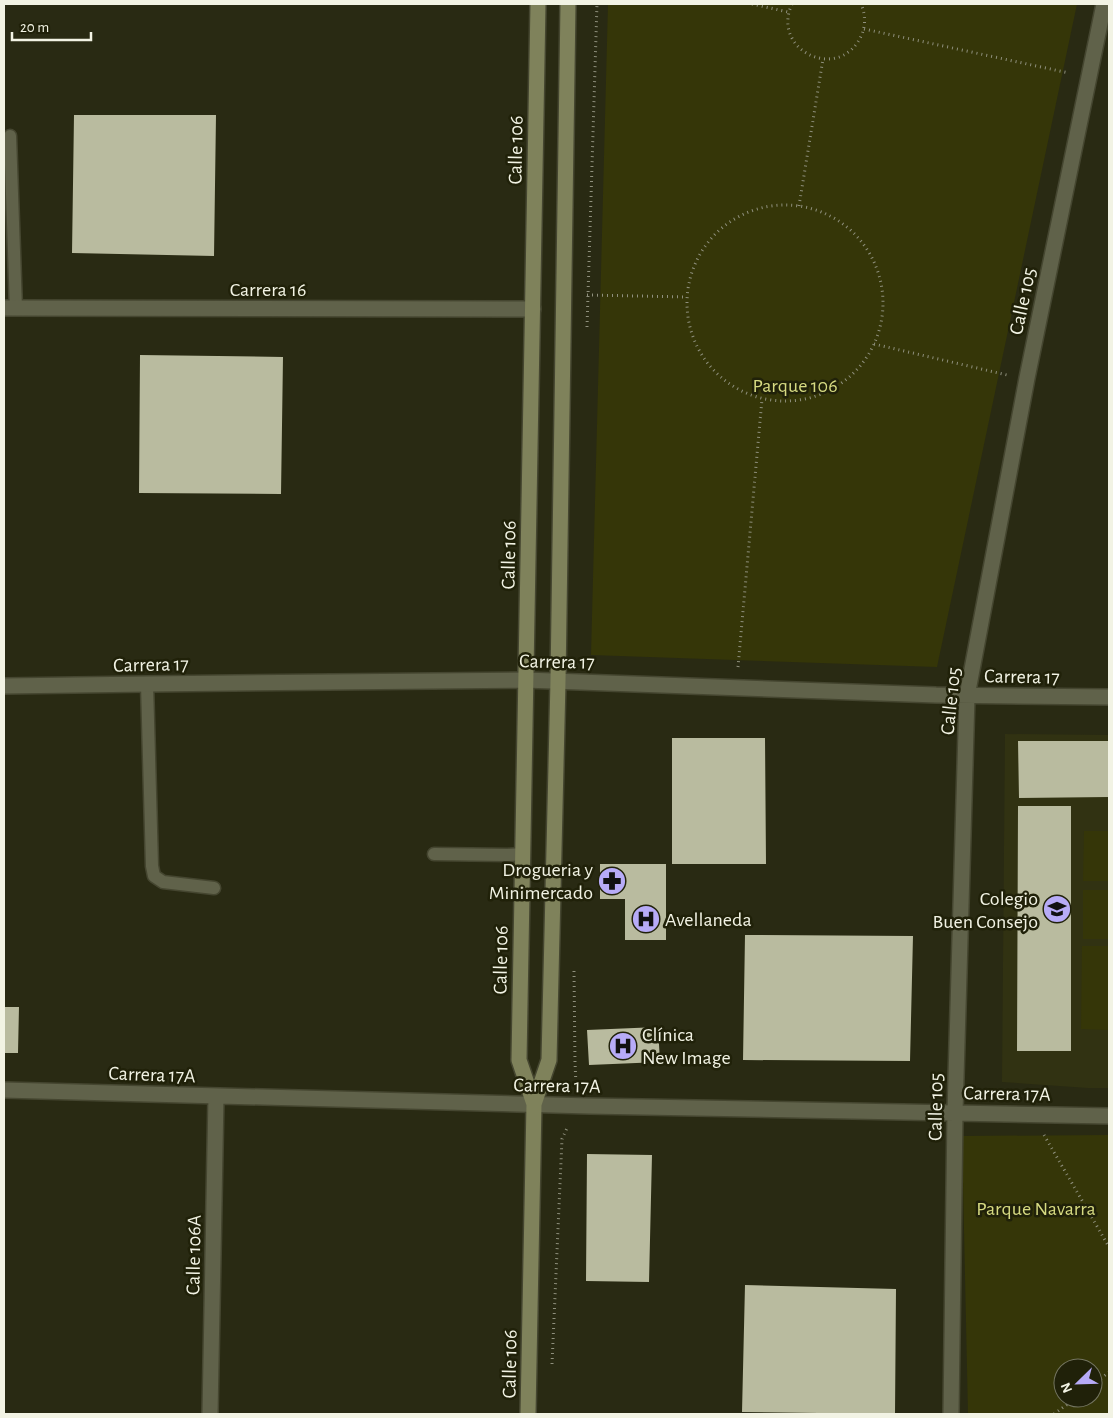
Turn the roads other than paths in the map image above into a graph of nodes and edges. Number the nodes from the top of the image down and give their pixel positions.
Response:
1 (538, 4) edge
2 (568, 4) edge
3 (1104, 4) edge
4 (10, 136) dead end
5 (10, 308) edge
6 (533, 310) junction
7 (525, 680) junction
8 (558, 681) junction
9 (147, 684) junction
10 (4, 686) edge
11 (967, 696) junction
12 (1109, 698) edge
13 (434, 854) dead end
14 (522, 854) junction
15 (214, 888) dead end
16 (4, 1090) edge
17 (216, 1096) junction
18 (534, 1104) junction
19 (955, 1112) junction
20 (1109, 1116) edge
21 (210, 1414) edge
22 (528, 1414) edge
23 (952, 1414) edge

1 - 6 main road, Calle 106
2 - 8 main road, Calle 106
3 - 11 street, Calle 105
4 - 5 lane
5 - 6 street, Carrera 16
6 - 7 main road, Calle 106
7 - 8 street, Carrera 17
7 - 9 street, Carrera 17
7 - 14 main road, Calle 106
8 - 11 street, Carrera 17
8 - 18 main road, Calle 106
9 - 10 street, Carrera 17
9 - 15 lane
11 - 12 street, Carrera 17
11 - 19 street, Calle 105
13 - 14 lane
14 - 18 main road, Calle 106
16 - 17 street, Carrera 17A
17 - 18 street, Carrera 17A
17 - 21 street, Calle 106A
18 - 19 street, Carrera 17A
18 - 22 main road, Calle 106
19 - 20 street, Carrera 17A
19 - 23 street, Calle 105

